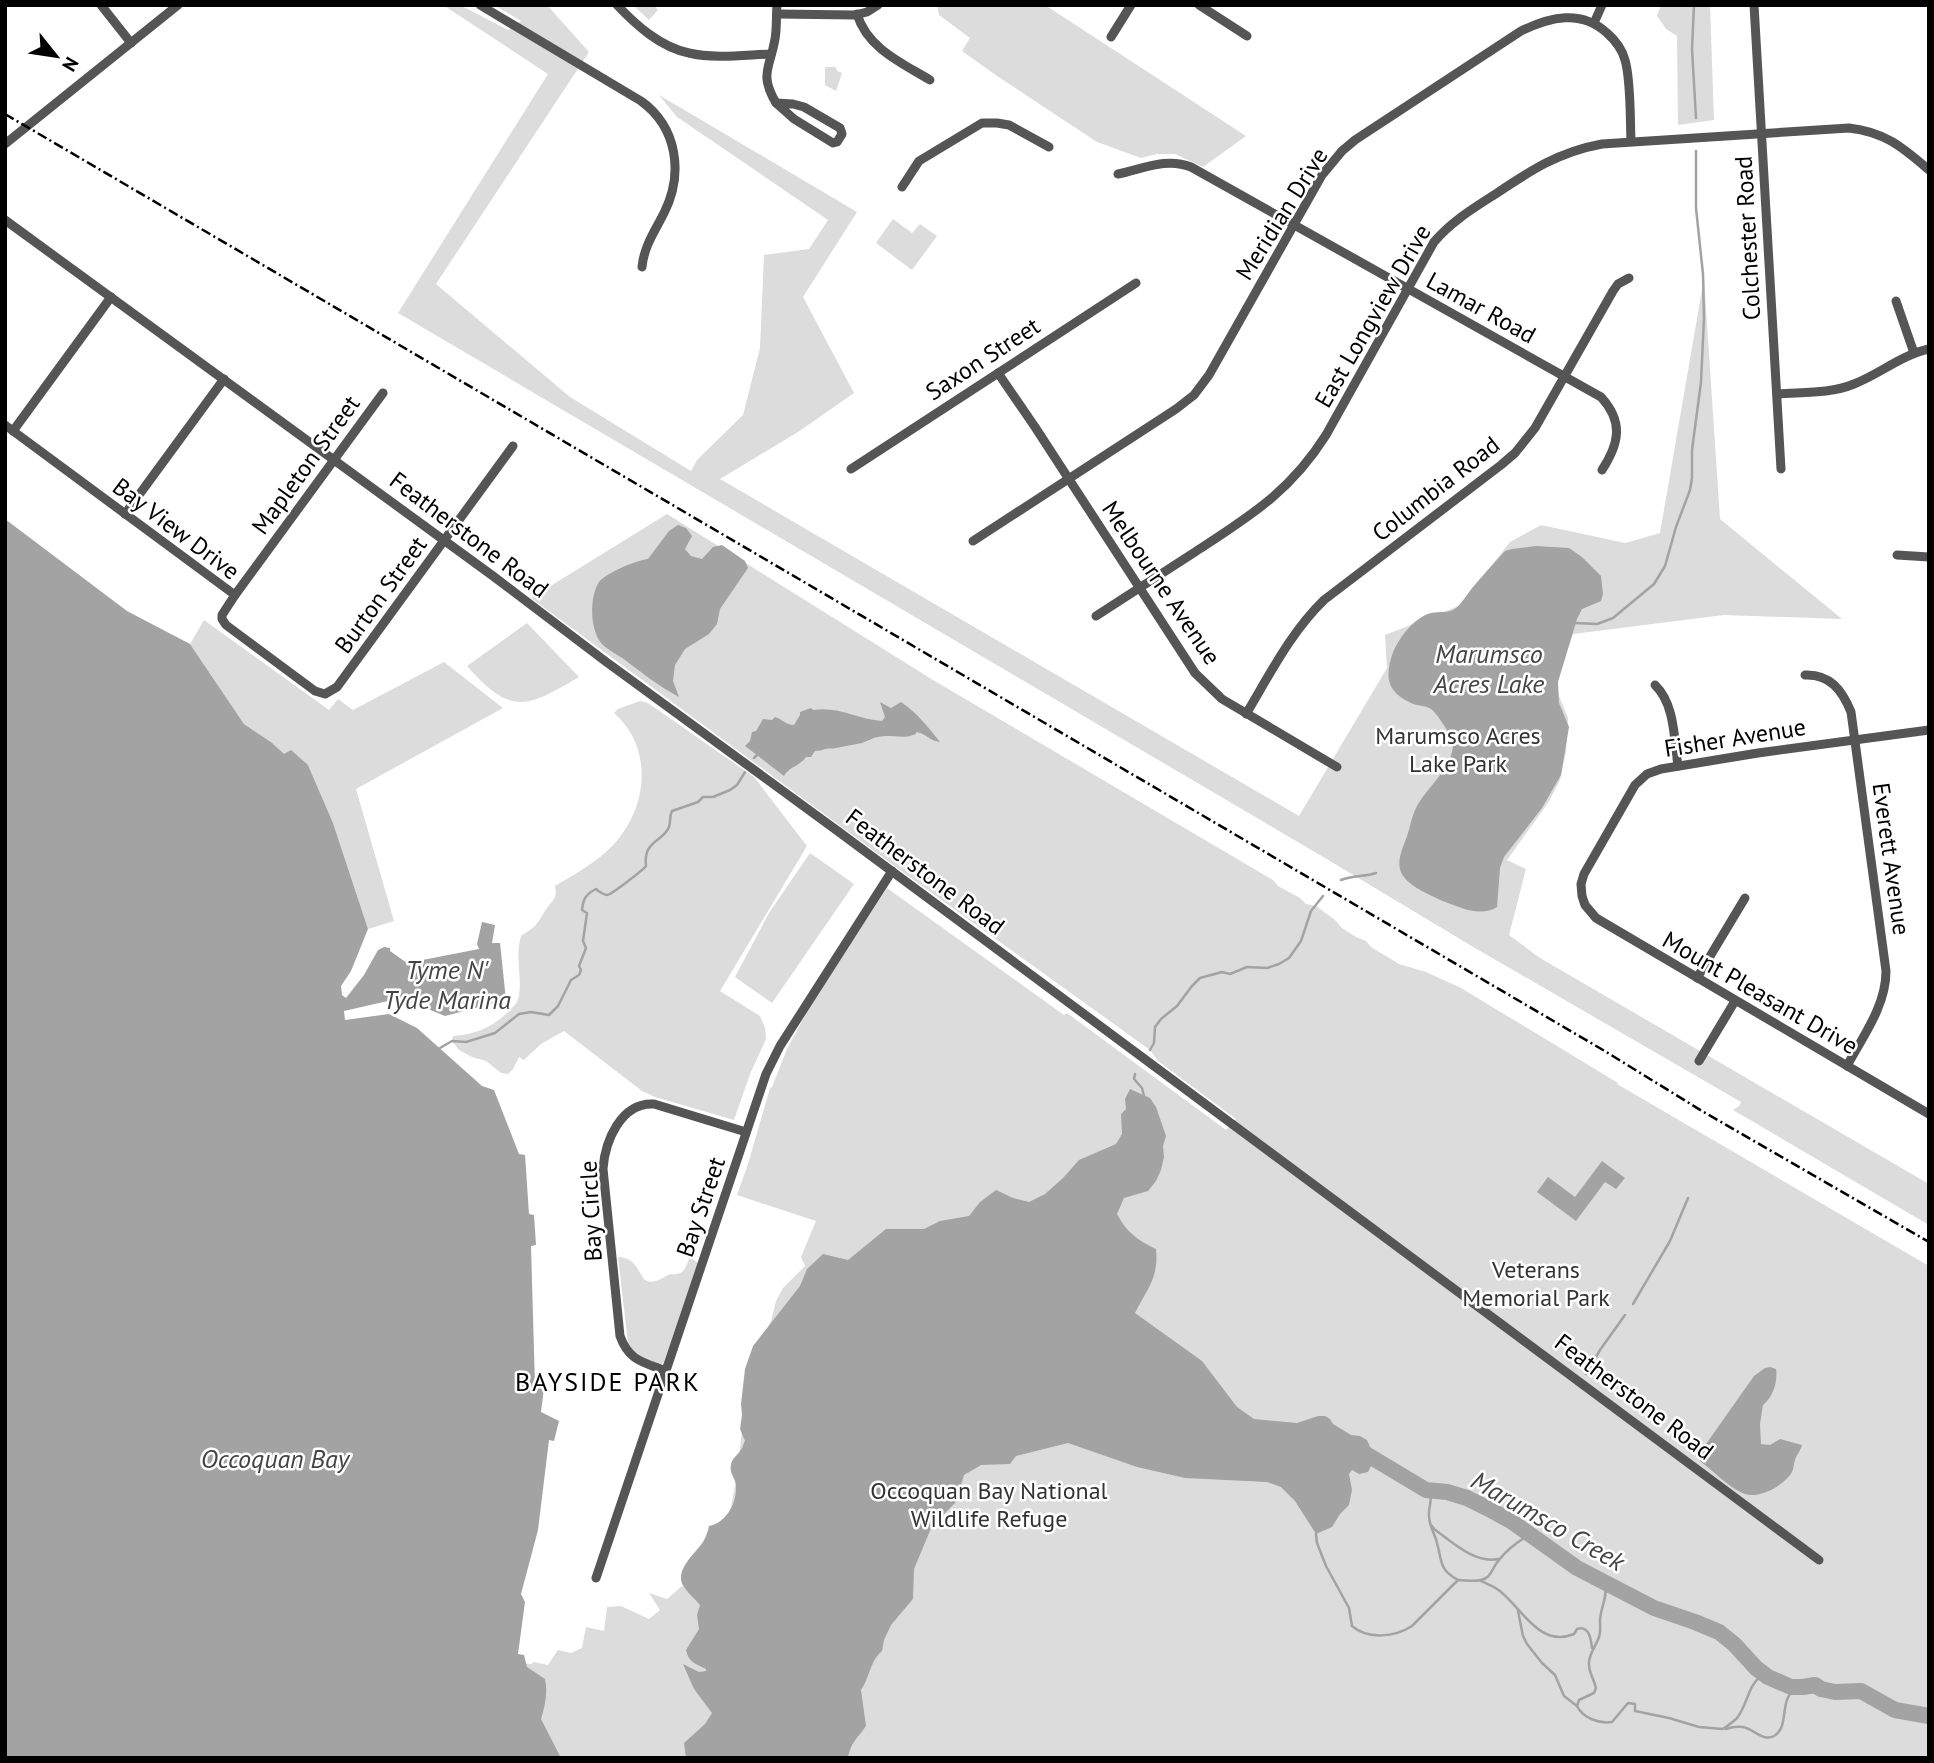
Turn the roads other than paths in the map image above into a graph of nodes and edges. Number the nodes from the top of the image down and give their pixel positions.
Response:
1 (100, 5) edge
2 (178, 5) edge
3 (480, 5) edge
4 (617, 5) edge
5 (878, 5) edge
6 (1130, 5) edge
7 (1199, 5) edge
8 (1602, 5) edge
9 (1754, 5) edge
10 (777, 9) edge
11 (857, 15) junction
12 (1594, 23) junction
13 (1247, 36) dead end
14 (1111, 37) dead end
15 (131, 43) junction
16 (771, 54) junction
17 (930, 80) dead end
18 (776, 103) junction
19 (1761, 133) junction
20 (1631, 141) junction
21 (5, 144) edge
22 (1049, 147) dead end
23 (1929, 170) edge
24 (1118, 174) dead end
25 (902, 187) dead end
26 (5, 220) edge
27 (1294, 225) junction
28 (642, 268) dead end
29 (1629, 278) dead end
30 (1136, 283) dead end
31 (1407, 289) junction
32 (111, 298) junction
33 (1896, 301) dead end
34 (1929, 349) edge
35 (1914, 353) junction
36 (998, 373) junction
37 (1565, 377) junction
38 (224, 379) junction
39 (383, 393) dead end
40 (1777, 394) junction
41 (9, 428) edge
42 (513, 446) dead end
43 (335, 460) junction
44 (851, 468) dead end
45 (1781, 469) dead end
46 (1602, 470) dead end
47 (1069, 479) junction
48 (125, 514) junction
49 (445, 541) junction
50 (973, 541) dead end
51 (1897, 555) dead end
52 (1929, 557) edge
53 (1139, 588) junction
54 (235, 595) junction
55 (1096, 616) dead end
56 (1805, 675) dead end
57 (1655, 685) dead end
58 (325, 694) joint
59 (1246, 714) junction
60 (1929, 730) edge
61 (1855, 740) junction
62 (1678, 766) junction
63 (1337, 767) dead end
64 (892, 871) junction
65 (1582, 896) joint
66 (1745, 898) dead end
67 (1697, 978) junction
68 (1735, 1000) junction
69 (1699, 1061) dead end
70 (1847, 1066) junction
71 (1929, 1114) edge
72 (747, 1132) junction
73 (666, 1371) junction
74 (1819, 1560) dead end
75 (596, 1578) dead end

1 - 15 street
2 - 15 street
3 - 28 street
4 - 16 street
5 - 11 street
6 - 14 street
7 - 13 street
8 - 12 street
9 - 19 street, Colchester Road
10 - 11 street
10 - 16 street
11 - 17 street
12 - 20 street
12 - 27 street, Meridian Drive
15 - 21 street
16 - 18 street
18 - 18 street
19 - 20 street, East Longview Drive
19 - 23 street, East Longview Drive
19 - 40 street, Colchester Road
20 - 31 street, East Longview Drive
22 - 25 street
24 - 27 street, Lamar Road
26 - 32 street, Featherstone Road
27 - 31 street, Lamar Road
27 - 47 street, Meridian Drive
29 - 37 street, Columbia Road
30 - 36 street, Saxon Street
31 - 37 street, Lamar Road
31 - 53 street, East Longview Drive
32 - 38 street, Featherstone Road
32 - 41 street
33 - 35 street
34 - 35 street
35 - 40 street
36 - 44 street, Saxon Street
36 - 47 street, Melbourne Avenue
37 - 46 street, Lamar Road
37 - 59 street, Columbia Road
38 - 43 street, Featherstone Road
38 - 48 street
39 - 43 street, Mapleton Street
40 - 45 street, Colchester Road
41 - 48 street, Bay View Drive
42 - 49 street, Burton Street
43 - 49 street, Featherstone Road
43 - 54 street, Mapleton Street
47 - 50 street, Meridian Drive
47 - 53 street, Melbourne Avenue
48 - 54 street, Bay View Drive
49 - 58 street, Burton Street
49 - 64 street, Featherstone Road
51 - 52 street
53 - 55 street, East Longview Drive
53 - 59 street, Melbourne Avenue
54 - 58 street, Bay View Drive
56 - 61 street, Everett Avenue
57 - 62 street
59 - 63 street, Melbourne Avenue
60 - 61 street, Fisher Avenue
61 - 62 street, Fisher Avenue
61 - 70 street, Everett Avenue
62 - 65 street, Fisher Avenue
64 - 72 street, Bay Street
64 - 74 street, Featherstone Road
65 - 67 street, Mount Pleasant Drive
66 - 67 street
67 - 68 street, Mount Pleasant Drive
68 - 69 street
68 - 70 street, Mount Pleasant Drive
70 - 71 street, Mount Pleasant Drive
72 - 73 street, Bay Street
72 - 73 street, Bay Circle
73 - 75 street, Bay Street

